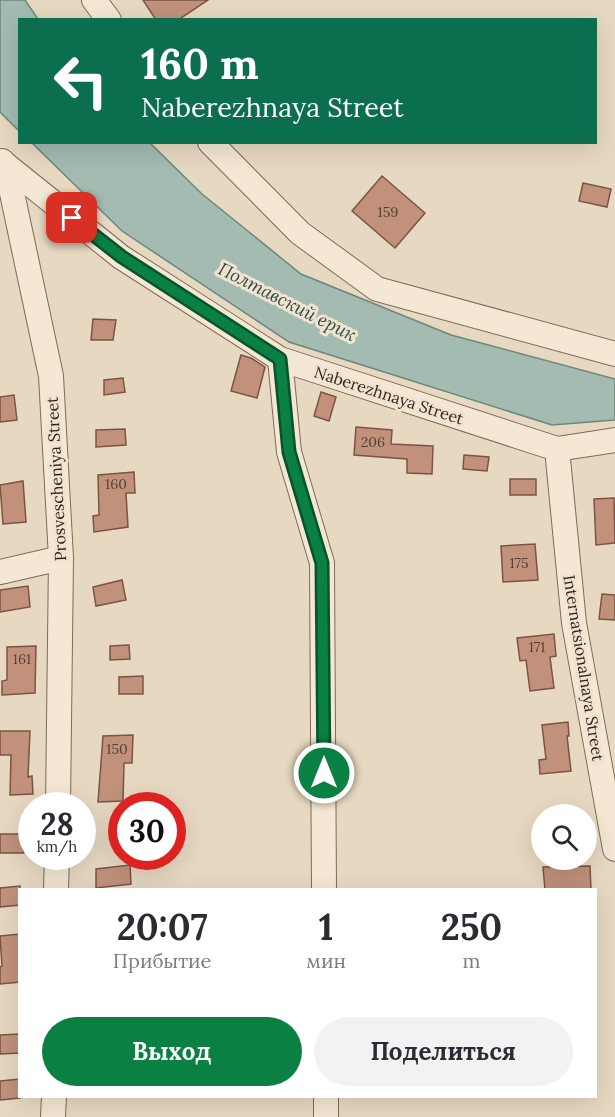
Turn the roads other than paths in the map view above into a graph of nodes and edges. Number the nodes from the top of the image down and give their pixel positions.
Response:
1 (94, 0) edge
2 (108, 18) edge
3 (212, 144) edge
4 (3, 162) edge
5 (614, 350) edge
6 (280, 359) junction
7 (615, 440) edge
8 (557, 449) junction
9 (61, 558) junction
10 (0, 572) edge
11 (58, 792) edge
12 (615, 849) edge
13 (57, 870) edge
14 (56, 888) edge
15 (324, 888) edge
16 (54, 1098) edge
17 (326, 1098) edge
18 (53, 1117) edge
19 (326, 1117) edge

1 - 2 street
3 - 5 street
4 - 6 street, Naberezhnaya Street
4 - 9 street, Prosvescheniya Street
6 - 8 street, Naberezhnaya Street
6 - 15 street
7 - 8 street, Naberezhnaya Street
8 - 12 street, Internatsionalnaya Street
9 - 10 street
9 - 11 street, Prosvescheniya Street
13 - 14 street
16 - 18 street
17 - 19 street

